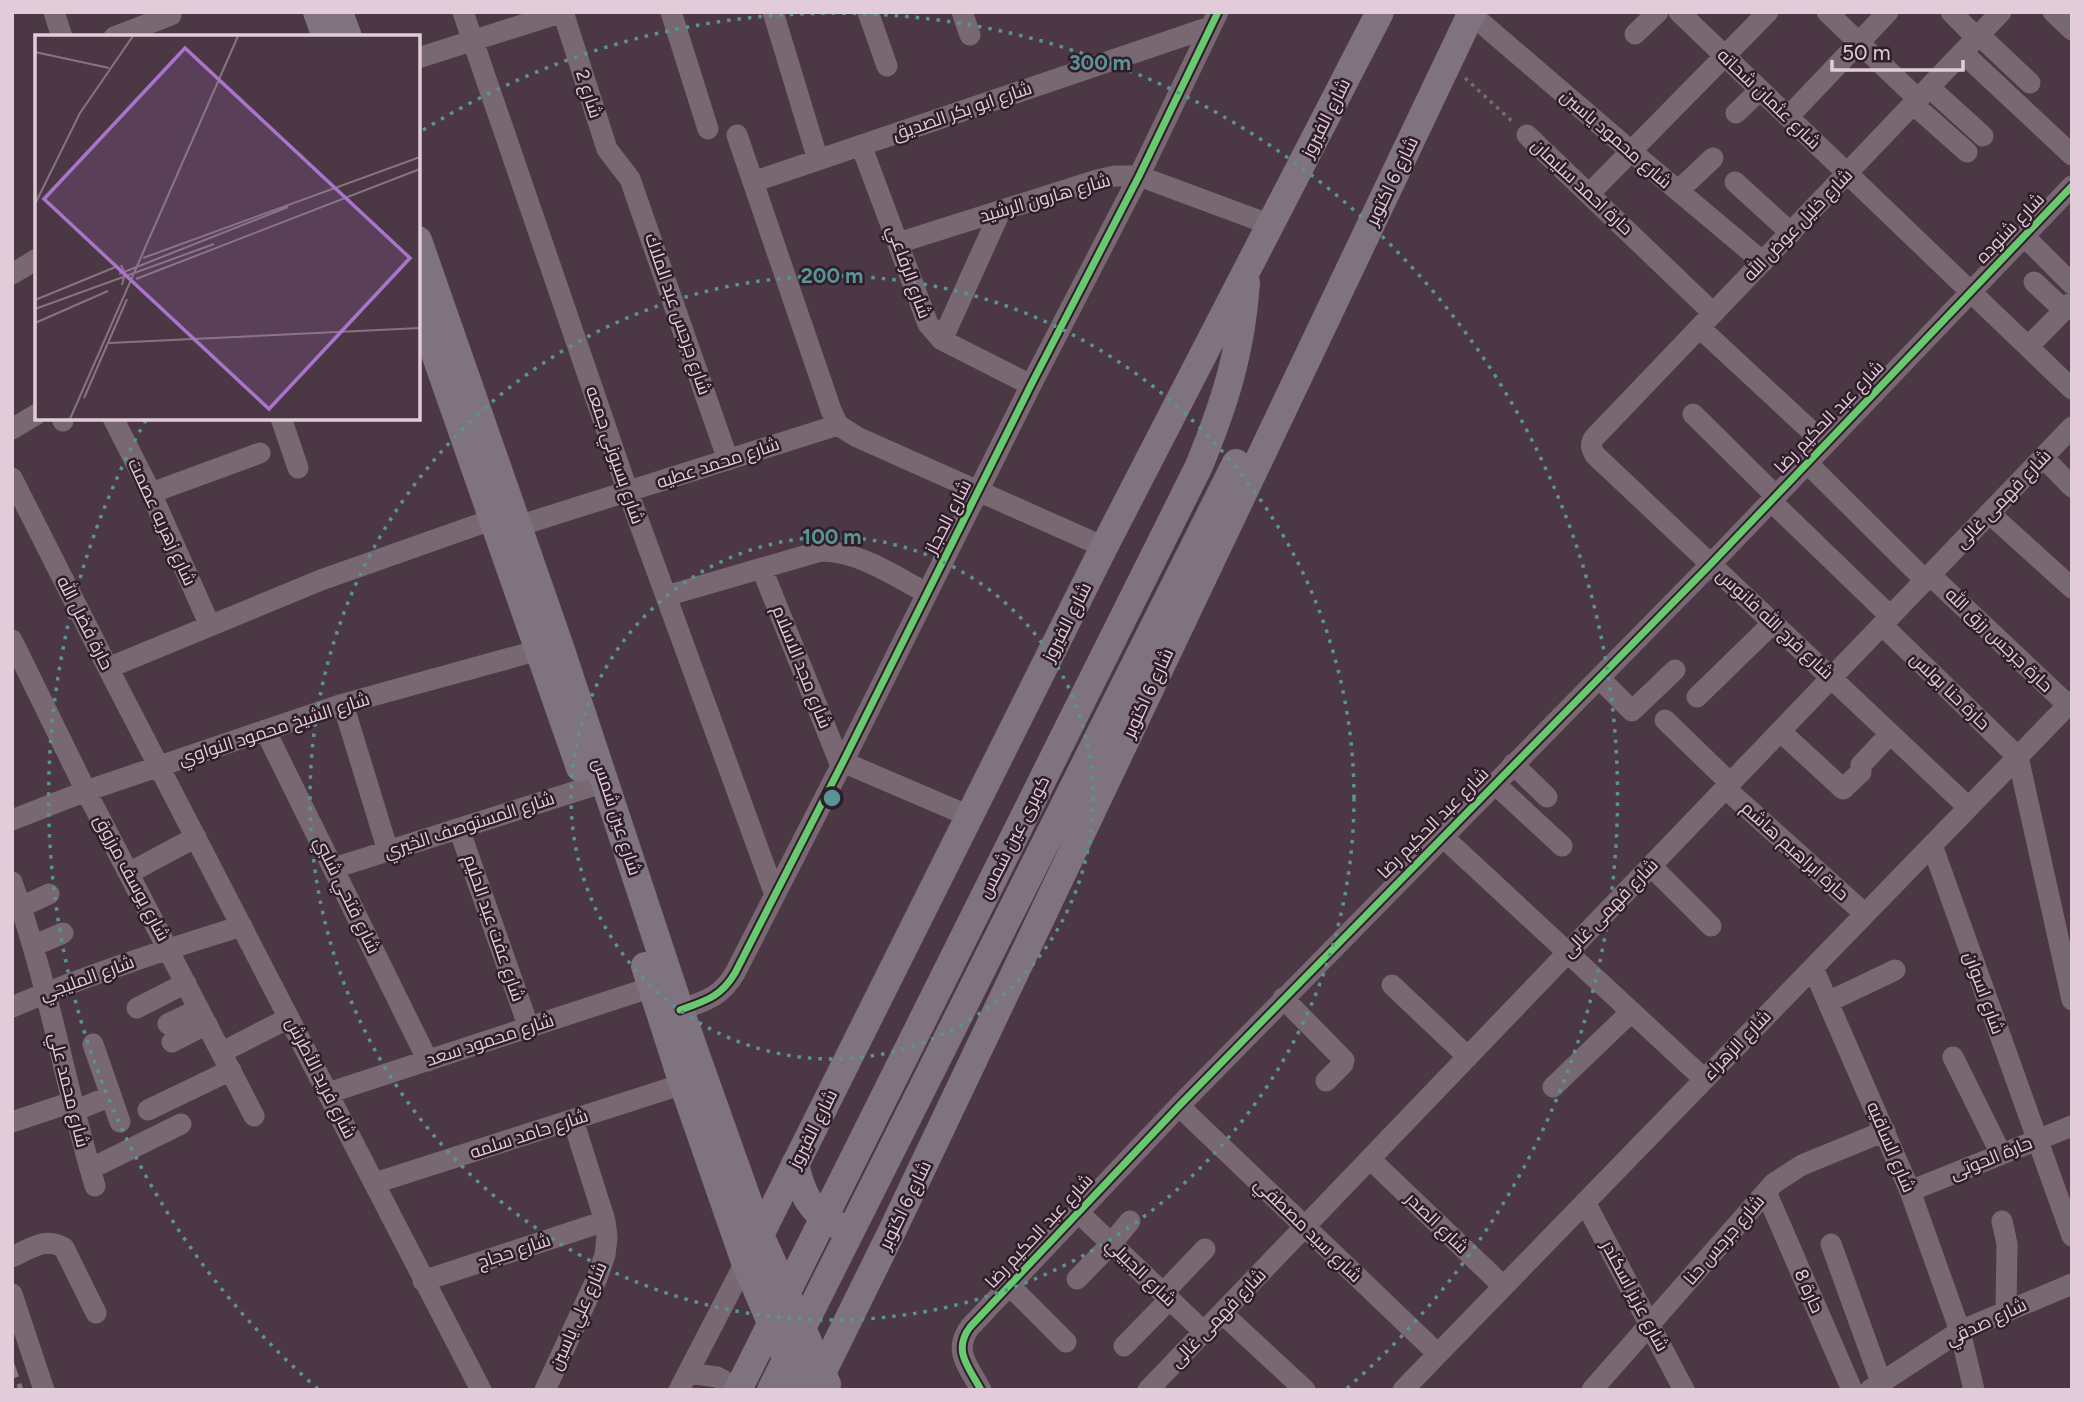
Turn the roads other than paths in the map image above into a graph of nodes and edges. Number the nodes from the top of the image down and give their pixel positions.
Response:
1 (54, 12) edge
2 (317, 12) edge
3 (339, 12) edge
4 (463, 12) edge
5 (563, 12) edge
6 (671, 12) edge
7 (773, 12) edge
8 (869, 12) edge
9 (962, 12) edge
10 (1380, 12) edge
11 (1658, 12) edge
12 (1679, 12) edge
13 (1768, 12) edge
14 (1827, 12) edge
15 (1888, 12) edge
16 (1951, 12) edge
17 (2001, 12) edge
18 (2053, 12) edge
19 (1472, 13) edge
20 (171, 15) dead end
21 (1214, 20) edge
22 (2072, 30) edge
23 (1635, 34) dead end
24 (61, 35) edge
25 (119, 35) edge
26 (325, 35) edge
27 (347, 35) edge
28 (970, 36) dead end
29 (472, 41) junction
30 (1973, 42) junction
31 (1859, 43) junction
32 (420, 57) edge
33 (1725, 57) junction
34 (887, 66) dead end
35 (2030, 83) dead end
36 (1760, 90) junction
37 (1921, 98) junction
38 (1735, 113) dead end
39 (1788, 117) junction
40 (708, 129) dead end
41 (737, 135) dead end
42 (1527, 135) road end
43 (1983, 135) dead end
44 (861, 145) junction
45 (1632, 152) junction
46 (1967, 152) dead end
47 (2072, 155) edge
48 (1713, 158) dead end
49 (818, 160) junction
50 (624, 170) joint
51 (1847, 174) junction
52 (1139, 176) junction
53 (753, 182) junction
54 (1735, 182) dead end
55 (2072, 186) edge
56 (1678, 191) junction
57 (1590, 193) junction
58 (1001, 210) junction
59 (1271, 225) junction
60 (1791, 233) junction
61 (2024, 236) junction
62 (898, 243) junction
63 (420, 246) edge
64 (35, 262) edge
65 (1763, 262) junction
66 (1247, 270) junction
67 (12, 274) edge
68 (2034, 282) dead end
69 (2072, 284) edge
70 (1970, 292) junction
71 (2068, 306) edge
72 (1328, 314) junction
73 (420, 315) edge
74 (1707, 321) junction
75 (424, 338) edge
76 (942, 340) junction
77 (2028, 347) junction
78 (1031, 385) junction
79 (2072, 390) edge
80 (1693, 414) dead end
81 (35, 415) edge
82 (114, 420) edge
83 (282, 420) edge
84 (838, 425) junction
85 (2072, 427) edge
86 (12, 429) edge
87 (1594, 438) joint
88 (1825, 444) junction
89 (260, 453) dead end
90 (2043, 457) junction
91 (728, 460) junction
92 (1807, 463) junction
93 (298, 468) dead end
94 (12, 478) edge
95 (2072, 487) edge
96 (978, 491) junction
97 (628, 492) junction
98 (151, 493) junction
99 (1774, 498) junction
100 (1989, 513) junction
101 (509, 519) junction
102 (1104, 547) junction
103 (1711, 564) junction
104 (762, 569) junction
105 (1928, 577) junction
106 (2072, 588) edge
107 (927, 593) junction
108 (666, 596) junction
109 (1886, 621) junction
110 (1773, 622) junction
111 (209, 626) junction
112 (12, 640) edge
113 (539, 650) junction
114 (108, 668) junction
115 (1675, 670) dead end
116 (1599, 678) junction
117 (1831, 678) junction
118 (1697, 697) dead end
119 (2070, 703) edge
120 (343, 704) junction
121 (1665, 720) dead end
122 (265, 730) junction
123 (1780, 731) junction
124 (1890, 734) junction
125 (2018, 757) junction
126 (842, 764) junction
127 (1513, 764) junction
128 (160, 767) junction
129 (1494, 783) junction
130 (596, 785) junction
131 (1728, 786) junction
132 (86, 791) junction
133 (1547, 797) dead end
134 (1968, 807) junction
135 (969, 816) junction
136 (12, 820) edge
137 (459, 829) junction
138 (1442, 836) junction
139 (196, 837) junction
140 (1931, 845) junction
141 (1562, 846) dead end
142 (388, 851) junction
143 (1651, 866) junction
144 (334, 869) junction
145 (129, 873) junction
146 (12, 882) edge
147 (49, 894) dead end
148 (775, 895) junction
149 (21, 907) junction
150 (1865, 914) junction
151 (242, 926) junction
152 (1711, 926) dead end
153 (63, 933) dead end
154 (33, 946) junction
155 (169, 948) junction
156 (1567, 953) junction
157 (1812, 968) junction
158 (1895, 970) dead end
159 (187, 983) junction
160 (1392, 985) dead end
161 (652, 987) junction
162 (45, 993) junction
163 (1283, 999) junction
164 (2072, 1000) edge
165 (1828, 1002) junction
166 (12, 1007) edge
167 (137, 1008) dead end
168 (680, 1010) junction
169 (1632, 1012) junction
170 (203, 1016) junction
171 (289, 1018) junction
172 (529, 1028) junction
173 (170, 1033) dead end
174 (93, 1044) dead end
175 (1468, 1057) junction
176 (1953, 1057) dead end
177 (428, 1060) junction
178 (226, 1061) junction
179 (1704, 1079) junction
180 (1326, 1081) dead end
181 (683, 1084) junction
182 (1553, 1087) dead end
183 (328, 1093) junction
184 (111, 1096) junction
185 (1179, 1106) junction
186 (73, 1107) junction
187 (148, 1110) dead end
188 (254, 1116) dead end
189 (573, 1120) junction
190 (12, 1122) edge
191 (120, 1122) dead end
192 (181, 1124) dead end
193 (2072, 1126) edge
194 (1885, 1131) junction
195 (2037, 1140) junction
196 (2001, 1154) junction
197 (1370, 1159) junction
198 (795, 1164) junction
199 (375, 1183) junction
200 (1910, 1191) junction
201 (1766, 1192) junction
202 (1585, 1202) junction
203 (1078, 1212) junction
204 (605, 1221) junction
205 (1130, 1221) dead end
206 (2002, 1222) dead end
207 (894, 1227) junction
208 (1305, 1227) junction
209 (760, 1235) junction
210 (2072, 1236) edge
211 (1111, 1244) junction
212 (1831, 1244) dead end
213 (1205, 1249) dead end
214 (12, 1257) edge
215 (745, 1262) junction
216 (1077, 1279) dead end
217 (423, 1281) junction
218 (2072, 1284) edge
219 (1009, 1285) junction
220 (1503, 1286) junction
221 (12, 1294) edge
222 (1166, 1296) junction
223 (2006, 1311) junction
224 (96, 1313) dead end
225 (1222, 1313) junction
226 (1650, 1324) junction
227 (1960, 1331) junction
228 (1204, 1332) junction
229 (1066, 1342) dead end
230 (1124, 1346) dead end
231 (1437, 1354) junction
232 (683, 1381) edge
233 (822, 1384) edge
234 (1875, 1386) edge
235 (44, 1390) edge
236 (481, 1390) edge
237 (545, 1390) edge
238 (740, 1390) edge
239 (771, 1390) edge
240 (800, 1390) edge
241 (981, 1390) edge
242 (1148, 1390) edge
243 (1305, 1390) edge
244 (1403, 1390) edge
245 (1592, 1390) edge
246 (1684, 1390) edge
247 (1852, 1390) edge
248 (1973, 1390) edge

1 - 24 street
2 - 26 main road
3 - 27 main road
4 - 29 street, شارع بسيوني جمعه
5 - 29 street
5 - 50 street, شارع 2
6 - 40 street
7 - 49 street
8 - 34 street
9 - 28 street
10 - 59 main road, شارع الفيروز
11 - 23 street
12 - 33 street, شارع عثمان شحاته
13 - 33 street
14 - 31 street
15 - 31 street
16 - 30 street
17 - 30 street, شارع خليل عوض الله
18 - 22 street
19 - 45 street, شارع محمود ياسين
19 - 72 main road, شارع 6 اكتوبر
20 - 25 street
21 - 44 street, شارع ابو بكر الصديق
21 - 52 street, شارع الحجاز
29 - 32 street
29 - 97 street, شارع بسيوني جمعه
30 - 35 street
30 - 37 street, شارع خليل عوض الله
30 - 47 street
31 - 37 street
31 - 39 street
33 - 36 street, شارع عثمان شحاته
33 - 45 street
36 - 38 street
36 - 39 street, شارع عثمان شحاته
37 - 43 street
37 - 46 street
37 - 51 street, شارع خليل عوض الله
39 - 51 street, شارع عثمان شحاته
41 - 53 street
42 - 57 street, حارة احمد سليمان
44 - 49 street, شارع ابو بكر الصديق
44 - 62 street, شارع الرفاعي
45 - 56 street, شارع محمود ياسين
45 - 57 street
48 - 56 street
49 - 53 street, شارع ابو بكر الصديق
50 - 91 street, شارع جرجس عبد الملاك
51 - 60 street, شارع خليل عوض الله
51 - 70 street, شارع عثمان شحاته
52 - 58 street, شارع هارون الرشيد
52 - 59 street, شارع هارون الرشيد
52 - 78 street, شارع الحجاز
53 - 84 street
54 - 60 street
55 - 61 street, شارع شنوده
56 - 65 street, شارع محمود ياسين
57 - 74 street, حارة احمد سليمان
58 - 62 street, شارع هارون الرشيد
58 - 76 street
59 - 66 main road, شارع الفيروز
60 - 65 street, شارع خليل عوض الله
61 - 69 street
61 - 70 street, شارع شنوده
62 - 76 street, شارع الرفاعي
63 - 101 main road, شارع عين شمس
64 - 67 street
65 - 74 street, شارع خليل عوض الله
66 - 102 main road, شارع الفيروز
66 - 238 main road, كوبرى عين شمس
68 - 71 street
70 - 77 street, شارع عثمان شحاته
70 - 88 street, شارع عبد الحكيم رضا
71 - 77 street
72 - 207 main road, شارع 6 اكتوبر
72 - 239 main road, كوبرى عين شمس
73 - 75 main road, شارع عين شمس
74 - 87 street, شارع خليل عوض الله
74 - 88 street, حارة احمد سليمان
75 - 101 main road, شارع عين شمس
76 - 78 street
77 - 79 street, شارع عثمان شحاته
78 - 96 street, شارع الحجاز
80 - 99 street, حارة حنا بولس
81 - 86 street
82 - 98 street, شارع زهريه عصمت
83 - 93 street
84 - 91 street, شارع محمد عطيه
84 - 96 street
85 - 90 street, شارع فهمى غالى
87 - 103 street, شارع فرج الله فانوس
88 - 92 street, شارع عبد الحكيم رضا
89 - 98 street
90 - 95 street
90 - 100 street, شارع فهمى غالى
91 - 97 street, شارع محمد عطيه
92 - 99 street, شارع عبد الحكيم رضا
92 - 105 street, حارة جرجس رزق الله
94 - 114 street, حارة فضل الله
96 - 102 street
96 - 107 street, شارع الحجاز
97 - 101 street, شارع محمد عطيه
97 - 108 street, شارع بسيوني جمعه
98 - 111 street, شارع زهريه عصمت
99 - 103 street, شارع عبد الحكيم رضا
99 - 109 street, حارة حنا بولس
100 - 105 street, شارع فهمى غالى
100 - 106 street
101 - 111 street, شارع محمد عطيه
101 - 113 main road, شارع عين شمس
101 - 130 main road, شارع عين شمس
102 - 135 main road, شارع الفيروز
103 - 110 street, شارع فرج الله فانوس
103 - 116 street, شارع عبد الحكيم رضا
104 - 107 street
104 - 108 street
104 - 126 street, شارع مجد الاسلام
105 - 109 street, شارع فهمى غالى
105 - 119 street, حارة جرجس رزق الله
107 - 126 street, شارع الحجاز
108 - 148 street, شارع بسيوني جمعه
109 - 117 street, شارع فهمى غالى
109 - 125 street, حارة حنا بولس
110 - 117 street, شارع فرج الله فانوس
110 - 118 street
111 - 114 street, شارع محمد عطيه
112 - 132 street, شارع يوسف مرزوق
113 - 120 street, شارع الشيخ محمود النواوي
113 - 130 main road, شارع عين شمس
114 - 128 street, حارة فضل الله
115 - 116 street
116 - 127 street, شارع عبد الحكيم رضا
117 - 123 street, شارع فهمى غالى
117 - 124 street, شارع فرج الله فانوس
119 - 125 street, شارع الزهراء
120 - 122 street, شارع الشيخ محمود النواوي
120 - 142 street
121 - 131 street, حارة ابراهيم هاشم
122 - 128 street, شارع الشيخ محمود النواوي
122 - 144 street, شارع فتحي شلبي
123 - 124 street
123 - 131 street, شارع فهمى غالى
124 - 134 street, شارع فرج الله فانوس
125 - 134 street, شارع الزهراء
125 - 164 street
126 - 135 street
126 - 148 street, شارع الحجاز
127 - 129 street, شارع عبد الحكيم رضا
127 - 133 street
128 - 132 street, شارع الشيخ محمود النواوي
128 - 139 street, شارع فريد الأطرش
129 - 138 street, شارع عبد الحكيم رضا
129 - 141 street
130 - 137 street, شارع المستوصف الخيري
130 - 161 main road, شارع عين شمس
130 - 168 main road, شارع عين شمس
131 - 143 street, شارع فهمى غالى
131 - 150 street, حارة ابراهيم هاشم
132 - 136 street, شارع الشيخ محمود النواوي
132 - 145 street, شارع يوسف مرزوق
134 - 140 street, شارع الزهراء
135 - 198 main road, شارع الفيروز
137 - 142 street, شارع المستوصف الخيري
137 - 172 street, شارع عفت عبد الحليم
138 - 156 street
138 - 163 street, شارع عبد الحكيم رضا
139 - 145 street
139 - 151 street, شارع فريد الأطرش
140 - 150 street, شارع الزهراء
140 - 195 street, شارع اسوان
142 - 144 street, شارع المستوصف الخيري
143 - 152 street
143 - 156 street, شارع فهمى غالى
144 - 177 street, شارع فتحي شلبي
145 - 155 street, شارع يوسف مرزوق
146 - 149 street, شارع محمد علي
147 - 149 street
148 - 168 street, شارع الحجاز
149 - 154 street, شارع محمد علي
150 - 157 street, شارع الزهراء
151 - 155 street, شارع المليجي
151 - 171 street, شارع فريد الأطرش
153 - 154 street
154 - 162 street, شارع محمد علي
155 - 159 street, شارع يوسف مرزوق
155 - 162 street, شارع المليجي
156 - 169 street
156 - 175 street, شارع فهمى غالى
157 - 165 street, شارع الساقيه
157 - 179 street, شارع الزهراء
158 - 165 street
159 - 167 street
159 - 170 street, شارع يوسف مرزوق
160 - 175 street
161 - 172 street, شارع محمود سعد
161 - 181 main road, شارع عين شمس
162 - 166 street, شارع المليجي
162 - 186 street, شارع محمد علي
163 - 180 street
163 - 185 street, شارع عبد الحكيم رضا
165 - 194 street, شارع الساقيه
168 - 209 main road, شارع عين شمس
169 - 179 street
169 - 182 street
170 - 173 street
170 - 178 street, شارع يوسف مرزوق
171 - 178 street
171 - 183 street, شارع فريد الأطرش
172 - 177 street, شارع محمود سعد
174 - 184 street
175 - 197 street, شارع فهمى غالى
176 - 196 street
177 - 183 street, شارع محمود سعد
178 - 187 street
178 - 188 street, شارع يوسف مرزوق
179 - 202 street, شارع الزهراء
181 - 189 street, شارع حامد سلمه
181 - 215 main road, شارع عين شمس
183 - 199 street, شارع فريد الأطرش
184 - 186 street
184 - 191 street
185 - 203 street, شارع عبد الحكيم رضا
185 - 208 street, شارع سيد مصطفي
186 - 190 street
186 - 192 street, شارع محمد علي
189 - 199 street, شارع حامد سلمه
189 - 204 street, شارع علي ياسين
193 - 195 street, حارة الحوتى
194 - 200 street, شارع الساقيه
194 - 201 street, شارع جرجس حنا
195 - 196 street, حارة الحوتى
195 - 210 street, شارع اسوان
196 - 200 street, حارة الحوتى
197 - 208 street, شارع فهمى غالى
197 - 220 street, شارع الصدر
198 - 207 main road
198 - 209 main road, شارع الفيروز
199 - 217 street, شارع فريد الأطرش
200 - 227 street, شارع الساقيه
201 - 226 street, شارع جرجس حنا
201 - 247 street, حارة 8
202 - 220 street, شارع الزهراء
202 - 226 street, شارع عزيز اسكندر
203 - 211 street, شارع الجبيلي
203 - 219 street, شارع عبد الحكيم رضا
204 - 217 street, شارع حجاج
204 - 237 street, شارع علي ياسين
205 - 211 street
206 - 223 street
207 - 233 main road, شارع 6 اكتوبر
208 - 225 street, شارع فهمى غالى
208 - 231 street, شارع سيد مصطفي
209 - 215 street
209 - 233 main road, شارع عين شمس
211 - 216 street
211 - 222 street, شارع الجبيلي
212 - 234 street
213 - 222 street
214 - 224 street
215 - 232 street
215 - 240 main road, شارع عين شمس
217 - 236 street, شارع فريد الأطرش
218 - 223 street, شارع صدقي
219 - 229 street
219 - 241 street, شارع عبد الحكيم رضا
220 - 231 street, شارع الزهراء
221 - 235 street
222 - 228 street, شارع الجبيلي
222 - 230 street
223 - 227 street, شارع صدقي
225 - 228 street, شارع فهمى غالى
225 - 243 street
226 - 245 street, شارع جرجس حنا
226 - 246 street, شارع عزيز اسكندر
227 - 234 street, شارع صدقي
227 - 248 street, شارع الساقيه
228 - 242 street, شارع فهمى غالى
231 - 244 street, شارع الزهراء
232 - 238 street

